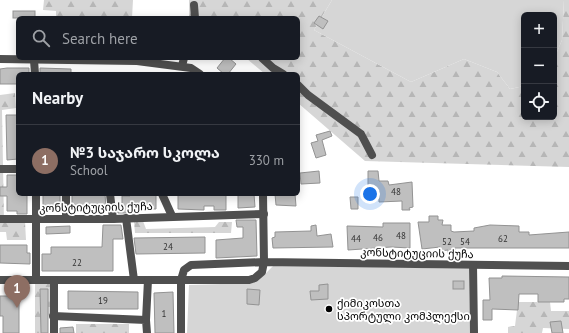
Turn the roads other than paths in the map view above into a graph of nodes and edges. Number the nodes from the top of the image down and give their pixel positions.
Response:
1 (194, 5) dead end
2 (195, 16) edge
3 (0, 59) edge
4 (16, 59) edge
5 (34, 60) joint
6 (264, 60) edge
7 (186, 66) edge
8 (35, 72) edge
9 (196, 72) edge
10 (280, 72) edge
11 (300, 87) edge
12 (372, 155) dead end
13 (0, 169) edge
14 (16, 169) edge
15 (36, 196) edge
16 (66, 196) edge
17 (110, 196) edge
18 (163, 196) edge
19 (263, 196) edge
20 (264, 214) junction
21 (172, 216) junction
22 (66, 218) junction
23 (126, 218) junction
24 (0, 219) edge
25 (36, 219) junction
26 (112, 219) junction
27 (264, 262) junction
28 (474, 265) junction
29 (569, 266) edge
30 (0, 280) edge
31 (36, 280) junction
32 (54, 280) junction
33 (134, 280) junction
34 (148, 280) junction
35 (181, 280) junction
36 (53, 316) junction
37 (146, 320) junction
38 (54, 333) edge
39 (147, 333) edge
40 (181, 333) edge
41 (474, 333) edge

1 - 2 street
3 - 4 street
5 - 7 street
5 - 8 street
6 - 10 street
7 - 9 street
11 - 12 street
13 - 14 street
15 - 25 street
16 - 22 street
17 - 26 street
18 - 21 street
19 - 20 street
20 - 21 street, კონსტიტუციის ქუჩა
20 - 27 street
21 - 23 street, კონსტიტუციის ქუჩა
22 - 25 street, კონსტიტუციის ქუჩა
22 - 26 street, კონსტიტუციის ქუჩა
23 - 26 street, კონსტიტუციის ქუჩა
23 - 33 street
24 - 25 street, კონსტიტუციის ქუჩა
25 - 31 street
27 - 28 street, კონსტიტუციის ქუჩა
27 - 35 street, კონსტიტუციის ქუჩა
27 - 35 street
28 - 29 street, კონსტიტუციის ქუჩა
28 - 41 street
30 - 31 street
31 - 32 street
32 - 33 street
32 - 36 street
33 - 34 street
34 - 35 street
34 - 37 street
35 - 40 street
36 - 37 street
36 - 38 street
37 - 39 street

